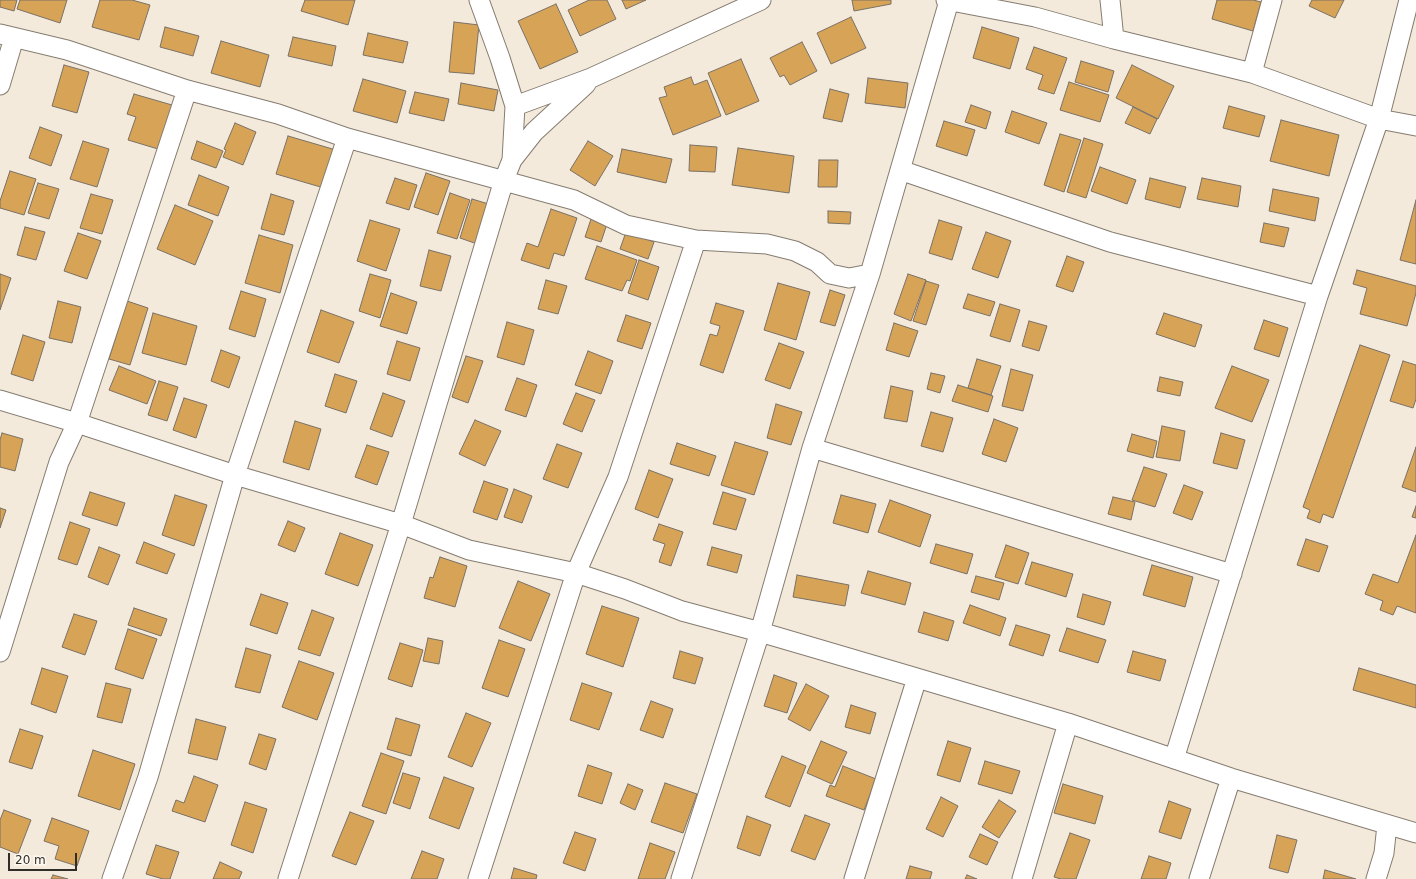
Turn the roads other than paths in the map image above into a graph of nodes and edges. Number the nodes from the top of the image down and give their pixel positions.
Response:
1 (479, 0) edge
2 (761, 0) edge
3 (947, 0) edge
4 (1110, 0) edge
5 (1272, 0) edge
6 (1409, 0) edge
7 (7, 36) edge
8 (1114, 38) junction
9 (1252, 73) junction
10 (592, 78) junction
11 (0, 85) edge
12 (187, 90) junction
13 (514, 106) junction
14 (1379, 119) junction
15 (1416, 126) edge
16 (347, 138) junction
17 (512, 160) junction
18 (900, 170) junction
19 (504, 180) junction
20 (696, 240) junction
21 (870, 274) junction
22 (1318, 296) junction
23 (0, 400) edge
24 (77, 423) junction
25 (812, 448) junction
26 (235, 475) junction
27 (401, 524) junction
28 (576, 573) junction
29 (1232, 574) junction
30 (760, 632) junction
31 (0, 652) edge
32 (917, 678) junction
33 (1068, 723) junction
34 (1174, 760) junction
35 (1231, 778) junction
36 (1387, 825) junction
37 (1416, 834) edge
38 (112, 879) edge
39 (288, 879) edge
40 (478, 879) edge
41 (681, 879) edge
42 (854, 879) edge
43 (1022, 879) edge
44 (1199, 879) edge
45 (1376, 879) edge

1 - 13 street
2 - 10 street
3 - 8 street
3 - 18 street
4 - 8 street
5 - 9 street
6 - 14 street
7 - 11 street
7 - 12 street
8 - 9 street
9 - 14 street
10 - 13 street
10 - 17 street
12 - 16 street
12 - 24 street
13 - 17 street
14 - 15 street
14 - 22 street
16 - 19 street
16 - 26 street
17 - 19 street
18 - 21 street
18 - 22 street
19 - 20 street
19 - 27 street
20 - 21 street
20 - 28 street
21 - 25 street
22 - 29 street
23 - 24 street
24 - 26 street
24 - 31 street
25 - 29 street
25 - 30 street
26 - 27 street
26 - 38 street
27 - 28 street
27 - 39 street
28 - 30 street
28 - 40 street
29 - 34 street
30 - 32 street
30 - 41 street
32 - 33 street
32 - 42 street
33 - 34 street
33 - 43 street
34 - 35 street
35 - 36 street
35 - 44 street
36 - 37 street
36 - 45 street

